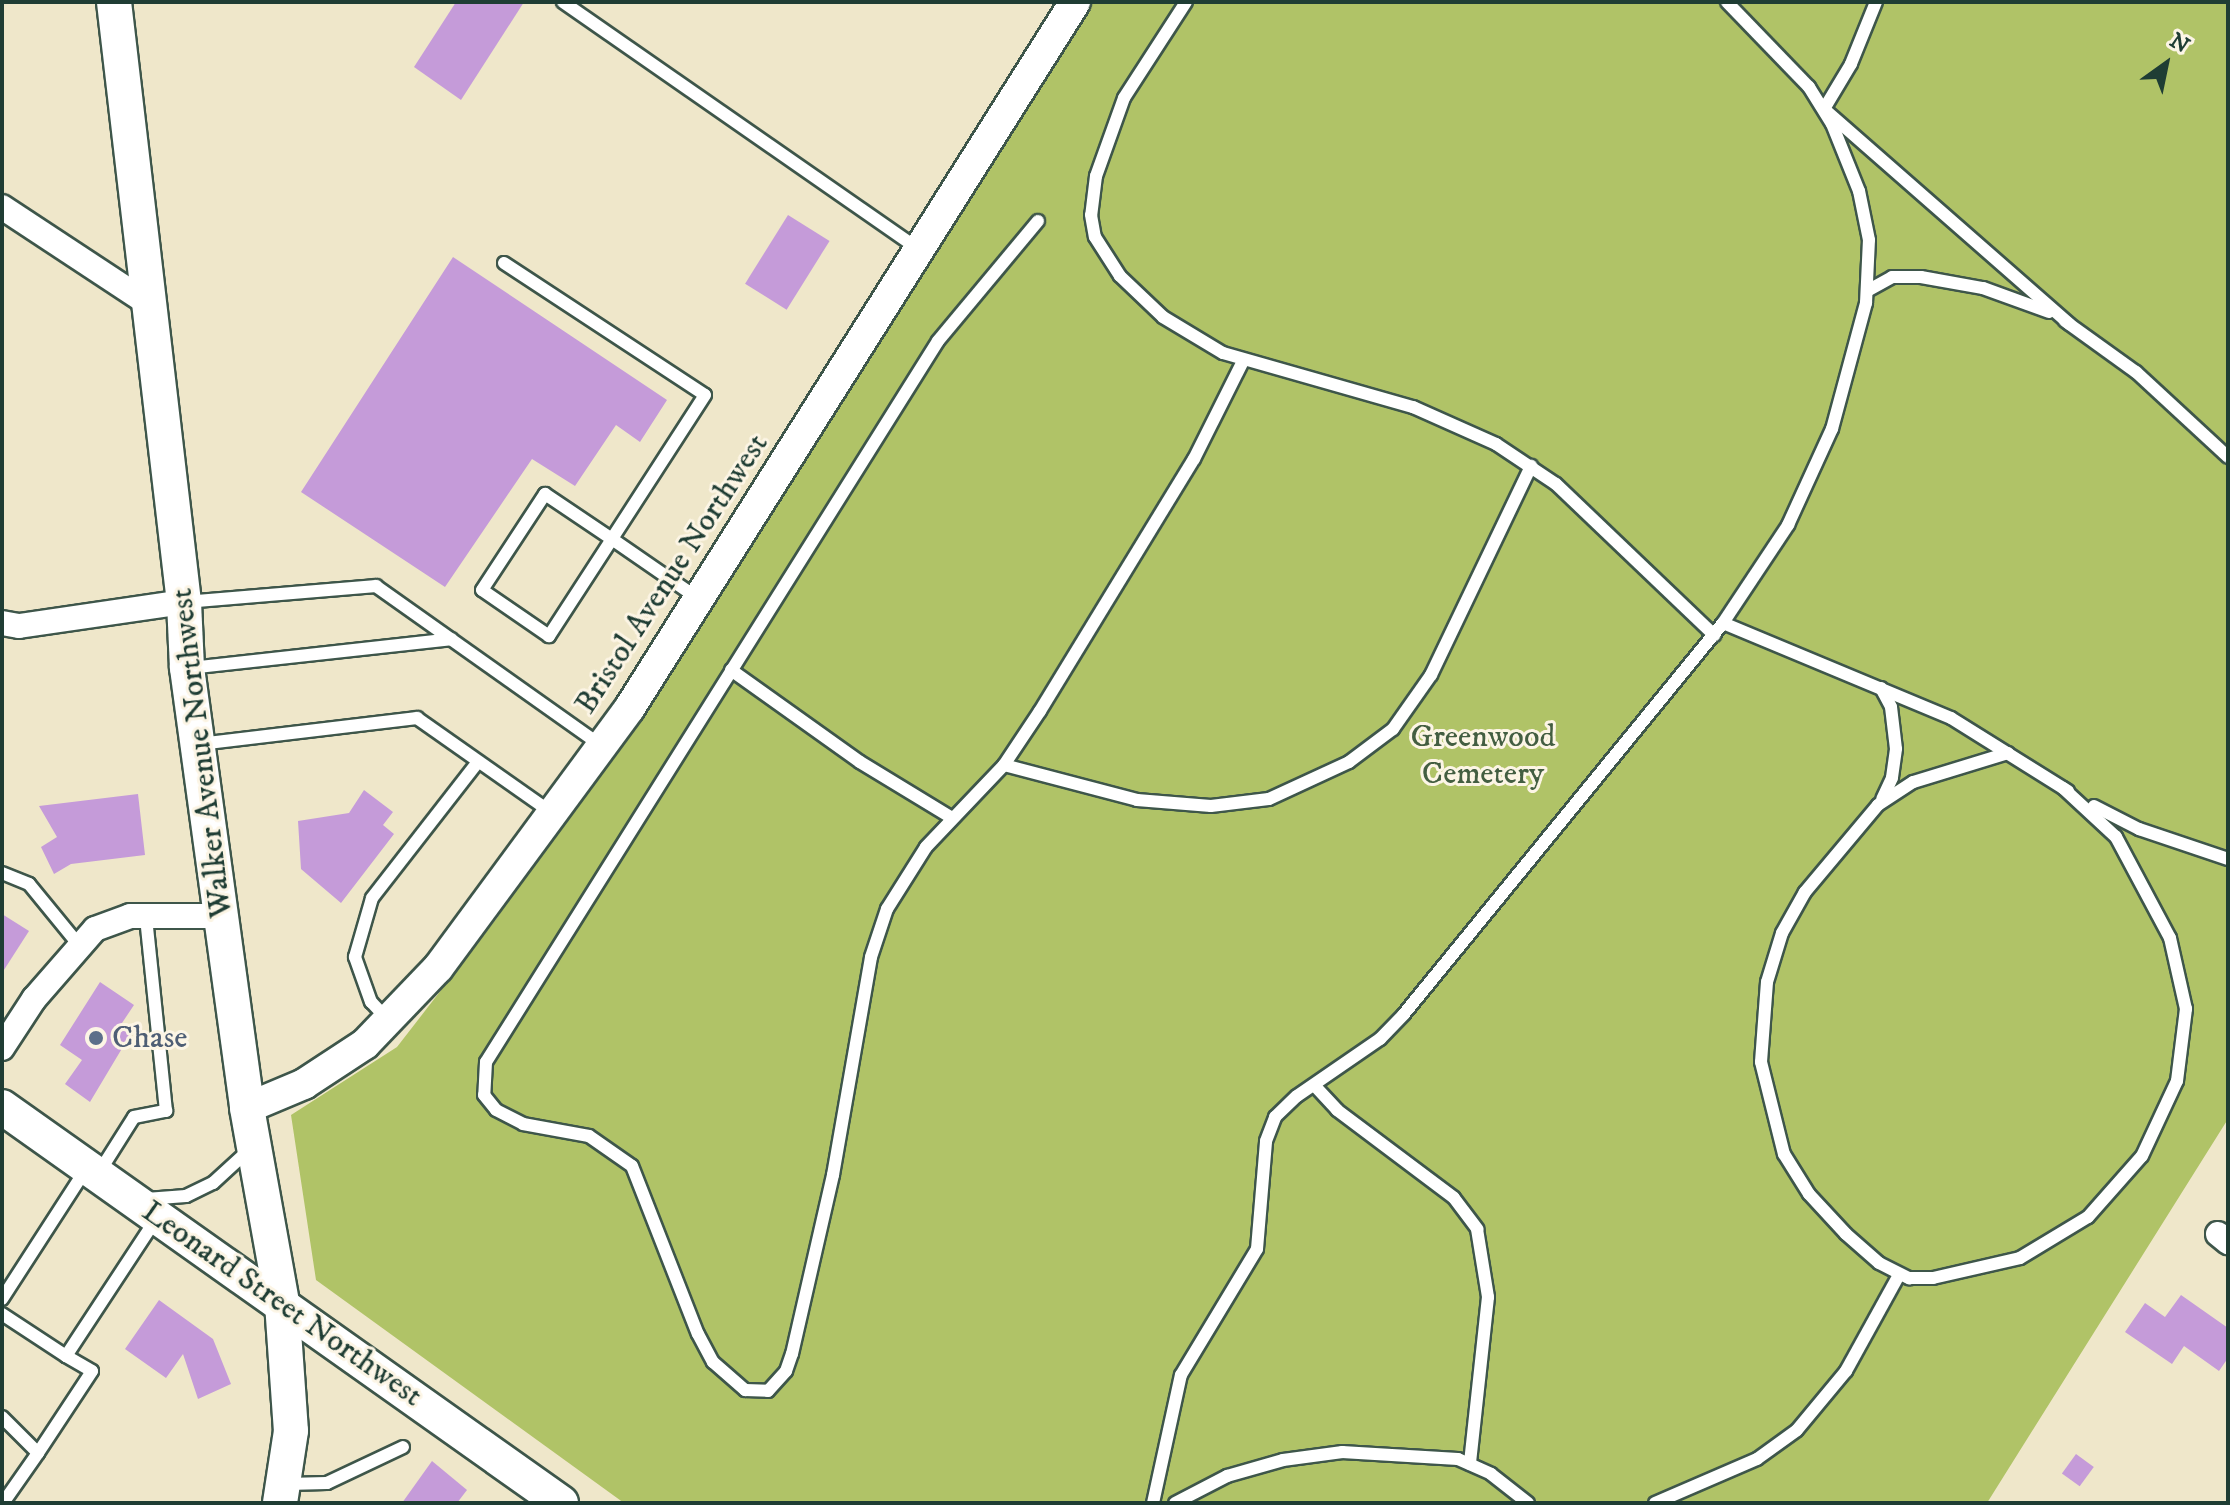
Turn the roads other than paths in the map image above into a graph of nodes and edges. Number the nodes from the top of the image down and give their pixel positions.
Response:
1 (114, 2) edge
2 (563, 2) edge
3 (1075, 2) edge
4 (1186, 2) edge
5 (1727, 2) edge
6 (1876, 2) edge
7 (1824, 109) junction
8 (2, 207) edge
9 (1038, 221) dead end
10 (921, 250) junction
11 (504, 263) dead end
12 (1867, 291) junction
13 (149, 304) junction
14 (2070, 324) junction
15 (1243, 361) junction
16 (2228, 457) edge
17 (1531, 466) junction
18 (612, 539) junction
19 (699, 599) junction
20 (184, 602) junction
21 (2, 623) edge
22 (1723, 623) junction
23 (1714, 635) junction
24 (451, 639) junction
25 (187, 668) junction
26 (731, 670) junction
27 (1881, 688) junction
28 (198, 745) junction
29 (602, 746) junction
30 (2008, 753) junction
31 (478, 762) junction
32 (1004, 765) junction
33 (2063, 788) junction
34 (1878, 805) junction
35 (552, 813) junction
36 (952, 818) junction
37 (2228, 859) edge
38 (2, 873) edge
39 (146, 916) junction
40 (222, 916) junction
41 (79, 945) junction
42 (390, 1022) junction
43 (2, 1048) edge
44 (1314, 1085) junction
45 (2, 1107) edge
46 (247, 1108) junction
47 (253, 1145) junction
48 (93, 1170) junction
49 (146, 1208) junction
50 (1899, 1275) junction
51 (2, 1299) edge
52 (282, 1303) junction
53 (2, 1314) edge
54 (66, 1356) junction
55 (2, 1417) edge
56 (403, 1447) dead end
57 (38, 1453) junction
58 (1470, 1464) junction
59 (282, 1494) edge
60 (3, 1503) edge
61 (561, 1503) edge
62 (1153, 1503) edge
63 (1175, 1503) edge
64 (1528, 1503) edge
65 (1655, 1503) edge

1 - 13 main road, Walker Avenue Northwest
2 - 10 lane
3 - 10 street, Bristol Avenue Northwest
4 - 15 lane
5 - 7 lane
6 - 7 lane
7 - 12 lane
7 - 14 lane
8 - 13 street
9 - 26 lane
10 - 19 street, Bristol Avenue Northwest
11 - 18 lane
12 - 14 lane
12 - 22 lane
13 - 20 main road, Walker Avenue Northwest
14 - 16 lane
15 - 17 lane
15 - 32 lane
17 - 23 lane
17 - 32 lane
18 - 18 lane
18 - 19 lane
19 - 29 street, Bristol Avenue Northwest
20 - 21 street
20 - 24 lane
20 - 25 main road, Walker Avenue Northwest
22 - 23 lane
22 - 27 lane
23 - 44 lane
24 - 25 lane
24 - 29 lane
25 - 28 main road, Walker Avenue Northwest
26 - 36 lane
26 - 36 lane
27 - 30 lane
27 - 34 lane
28 - 31 lane
28 - 40 main road, Walker Avenue Northwest
29 - 35 street, Bristol Avenue Northwest
30 - 33 lane
30 - 34 lane
31 - 35 lane
31 - 42 lane
32 - 36 lane
33 - 37 lane
33 - 50 lane
34 - 50 lane
35 - 42 street, Bristol Avenue Northwest
38 - 41 lane
39 - 40 street
39 - 41 street
39 - 48 lane
40 - 46 main road, Walker Avenue Northwest
41 - 43 street
42 - 46 street, Bristol Avenue Northwest
44 - 58 lane
44 - 62 lane
45 - 48 main road, Leonard Street Northwest
46 - 47 main road, Walker Avenue Northwest
47 - 49 lane
47 - 52 main road, Walker Avenue Northwest
48 - 49 main road, Leonard Street Northwest
48 - 51 lane
49 - 52 main road, Leonard Street Northwest
49 - 54 lane
50 - 65 lane
52 - 59 main road, Walker Avenue Northwest
52 - 61 main road, Leonard Street Northwest
53 - 54 lane
54 - 57 lane
55 - 57 lane
56 - 59 lane
57 - 60 lane
58 - 63 lane
58 - 64 lane

